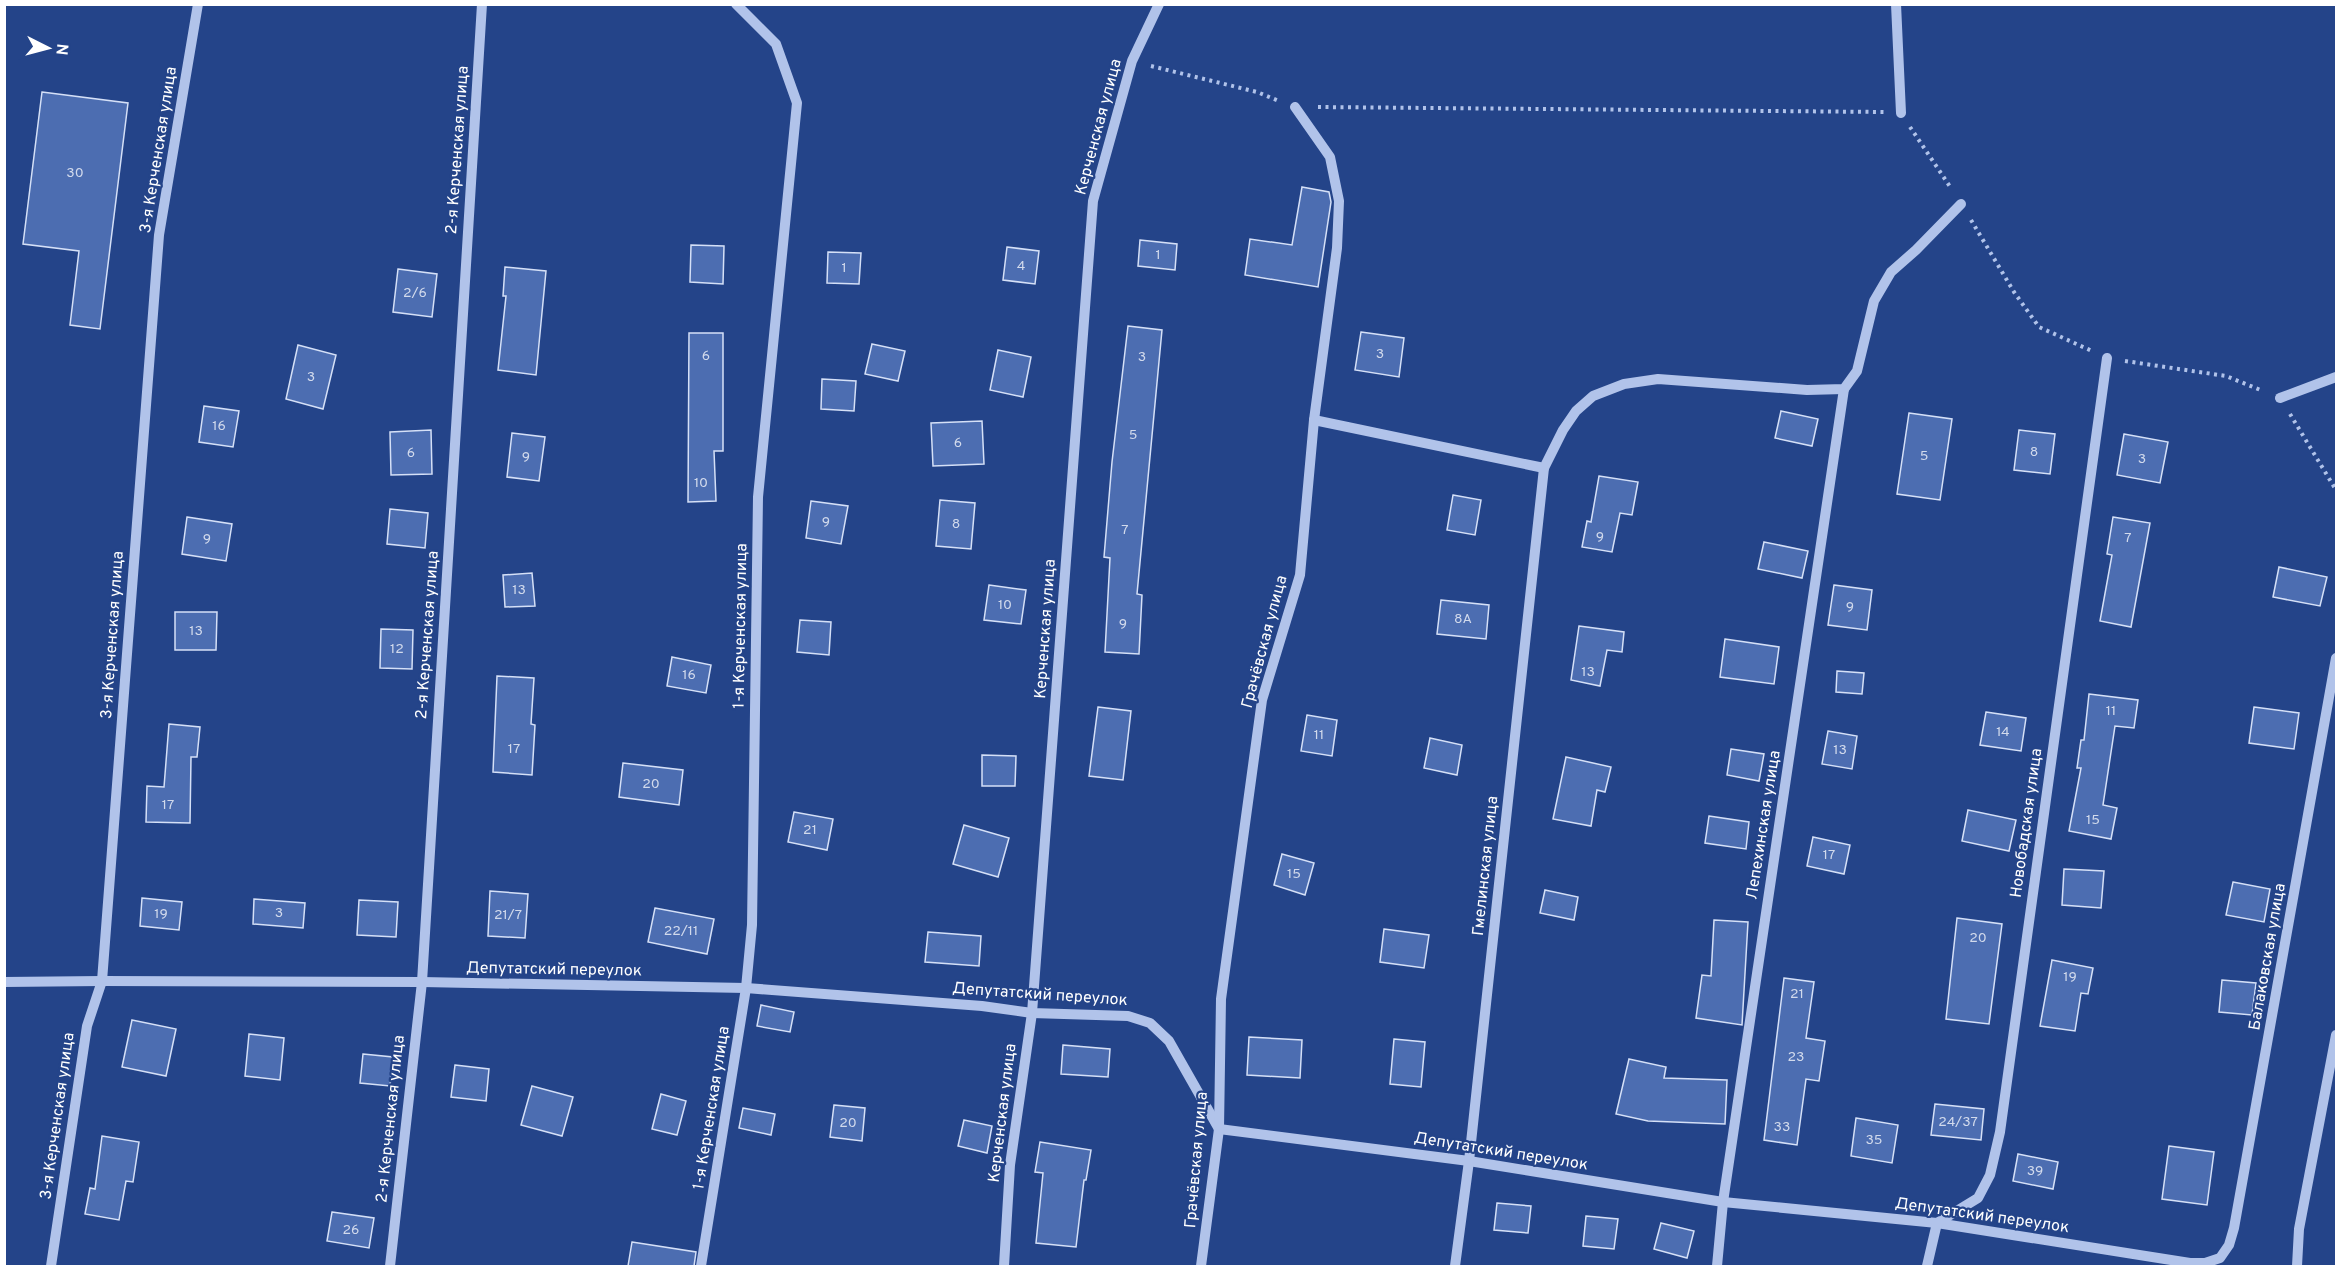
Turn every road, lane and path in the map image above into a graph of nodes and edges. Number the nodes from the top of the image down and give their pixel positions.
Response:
1 (198, 4) edge
2 (482, 4) edge
3 (736, 4) edge
4 (1159, 4) edge
5 (1896, 4) edge
6 (1132, 61) junction
7 (1295, 107) junction
8 (1900, 112) junction
9 (1961, 204) junction
10 (2107, 358) junction
11 (2337, 377) edge
12 (1844, 389) junction
13 (2280, 398) junction
14 (1314, 420) junction
15 (1544, 468) junction
16 (2337, 490) edge
17 (2337, 658) edge
18 (102, 981) junction
19 (4, 982) edge
20 (422, 982) junction
21 (746, 988) junction
22 (1032, 1012) junction
23 (2337, 1035) edge
24 (1219, 1129) junction
25 (1469, 1161) junction
26 (1723, 1202) junction
27 (1937, 1223) junction
28 (2220, 1258) joint
29 (51, 1266) edge
30 (390, 1266) edge
31 (701, 1266) edge
32 (1004, 1266) edge
33 (1202, 1266) edge
34 (1455, 1266) edge
35 (1717, 1266) edge
36 (1927, 1266) edge
37 (2297, 1266) edge

1 - 18 street, 3-я Керченская улица
2 - 20 street, 2-я Керченская улица
3 - 21 street, 1-я Керченская улица
4 - 6 street, Керченская улица
5 - 8 street
6 - 7 path
6 - 22 street, Керченская улица
7 - 8 path
7 - 14 street, Грачёвская улица
8 - 9 path
9 - 10 path
9 - 12 street
10 - 13 path
10 - 27 street, Новобадская улица
11 - 13 street
12 - 15 street
12 - 26 street, Лепехинская улица
13 - 16 path
14 - 15 street
14 - 24 street, Грачёвская улица
15 - 25 street, Гмелинская улица
17 - 28 street, Балаковская улица
18 - 19 street, Депутатский переулок
18 - 20 street, Депутатский переулок
18 - 29 street, 3-я Керченская улица
20 - 21 street, Депутатский переулок
20 - 30 street, 2-я Керченская улица
21 - 22 street, Депутатский переулок
21 - 31 street, 1-я Керченская улица
22 - 24 street, Депутатский переулок
22 - 32 street, Керченская улица
23 - 37 street
24 - 25 street, Депутатский переулок
24 - 33 street, Грачёвская улица
25 - 26 street, Депутатский переулок
25 - 34 street, Гмелинская улица
26 - 27 street, Депутатский переулок
26 - 35 street, Лепехинская улица
27 - 28 street, Депутатский переулок
27 - 36 street

